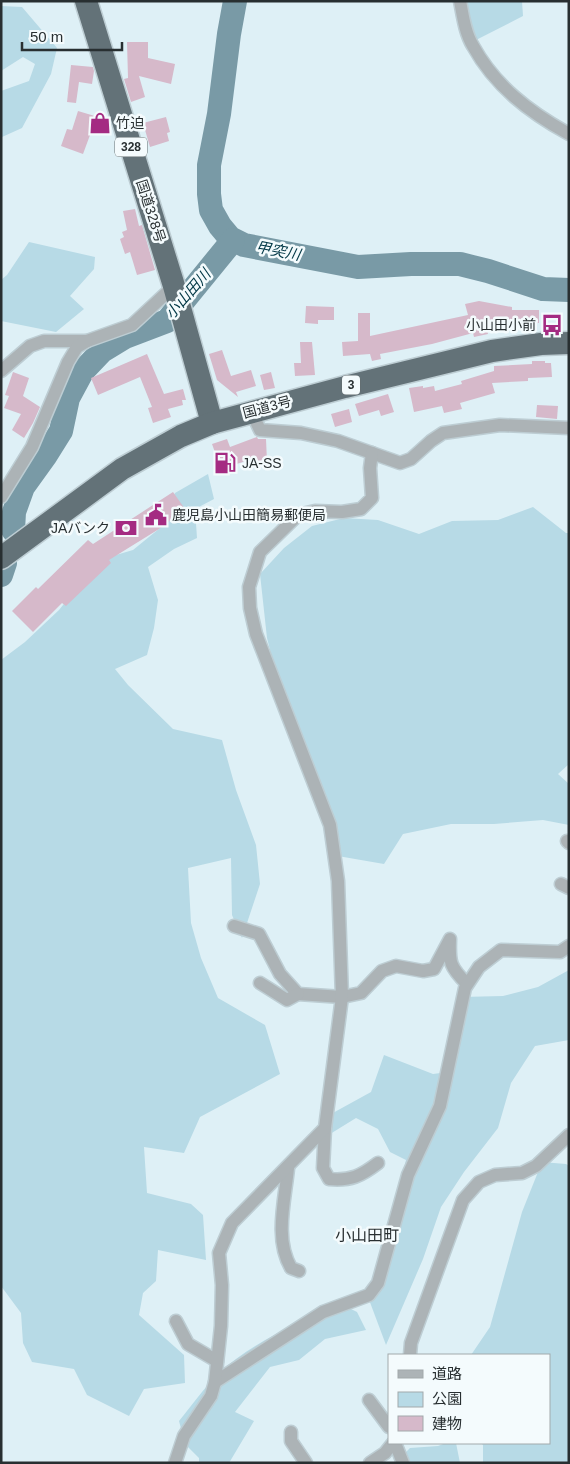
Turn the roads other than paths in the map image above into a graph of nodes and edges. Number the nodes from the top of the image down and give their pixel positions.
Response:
1 (86, 1) edge
2 (460, 1) edge
3 (569, 134) edge
4 (175, 290) junction
5 (87, 341) junction
6 (569, 343) edge
7 (1, 371) edge
8 (251, 411) junction
9 (212, 423) junction
10 (569, 428) edge
11 (372, 453) junction
12 (1, 497) edge
13 (1, 558) edge
14 (234, 926) dead end
15 (569, 946) edge
16 (260, 983) dead end
17 (468, 984) junction
18 (298, 994) junction
19 (342, 997) junction
20 (325, 1128) junction
21 (569, 1135) edge
22 (378, 1163) dead end
23 (288, 1168) junction
24 (299, 1271) dead end
25 (176, 1321) dead end
26 (410, 1354) edge
27 (217, 1361) junction
28 (215, 1382) junction
29 (369, 1400) dead end
30 (388, 1425) edge
31 (291, 1432) dead end
32 (393, 1444) edge
33 (394, 1444) edge
34 (176, 1463) edge
35 (306, 1463) edge
36 (370, 1463) edge
37 (403, 1463) edge

1 - 4 highway, 国道328号 / 328
2 - 3 street
4 - 5 street
4 - 9 highway, 国道328号 / 328
5 - 7 street
5 - 12 street
6 - 8 highway, 国道3号 / 3
8 - 9 highway, 国道3号 / 3
8 - 11 street
9 - 13 highway, 国道3号 / 3
10 - 11 street
11 - 19 street
14 - 18 street
15 - 17 street
16 - 18 street
17 - 19 street
17 - 28 street
18 - 19 street
19 - 20 street
20 - 22 street
20 - 23 street
21 - 26 street
23 - 24 street
23 - 27 street
25 - 27 street
27 - 28 street
28 - 34 street
29 - 30 street
31 - 35 street
32 - 36 street
33 - 37 street

